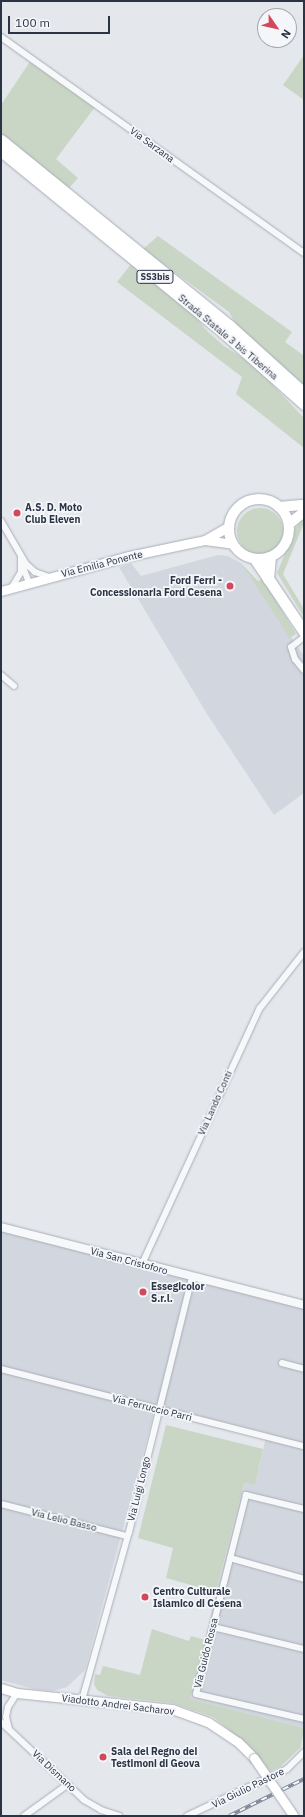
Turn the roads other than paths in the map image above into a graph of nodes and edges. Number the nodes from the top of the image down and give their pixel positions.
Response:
1 (1, 36) edge
2 (4, 147) edge
3 (304, 253) edge
4 (304, 393) edge
5 (304, 404) edge
6 (304, 505) edge
7 (279, 507) junction
8 (304, 512) edge
9 (1, 521) edge
10 (289, 524) junction
11 (230, 526) junction
12 (3, 529) edge
13 (205, 540) junction
14 (233, 544) junction
15 (270, 557) junction
16 (255, 559) junction
17 (24, 565) junction
18 (50, 577) junction
19 (268, 579) junction
20 (30, 583) junction
21 (11, 588) junction
22 (1, 591) edge
23 (304, 632) edge
24 (304, 637) edge
25 (304, 670) edge
26 (1, 675) edge
27 (14, 686) dead end
28 (304, 952) edge
29 (1, 1227) edge
30 (142, 1264) junction
31 (192, 1278) junction
32 (304, 1305) edge
33 (282, 1363) dead end
34 (1, 1369) edge
35 (304, 1369) edge
36 (159, 1409) junction
37 (304, 1446) edge
38 (1, 1504) edge
39 (304, 1509) edge
40 (127, 1536) junction
41 (230, 1558) junction
42 (304, 1579) edge
43 (213, 1627) junction
44 (304, 1649) edge
45 (2, 1690) edge
46 (17, 1693) junction
47 (82, 1700) junction
48 (304, 1719) edge
49 (1, 1722) edge
50 (9, 1729) junction
51 (304, 1752) edge
52 (67, 1784) junction
53 (24, 1816) edge
54 (119, 1816) edge
55 (187, 1816) edge
56 (293, 1816) edge

1 - 3 street, Via Sarzana
2 - 4 highway, Strada Statale 3 bis Tiberina / SS3bis
2 - 5 highway, Strada Statale 3 bis Tiberina / SS3bis
6 - 7 main road
7 - 10 main road
7 - 11 main road
8 - 10 main road
9 - 12 street
10 - 15 main road
11 - 13 main road, Via Emilia Ponente
11 - 14 main road
12 - 17 street
13 - 14 main road, Via Emilia Ponente
13 - 18 main road, Via Emilia Ponente
14 - 16 main road
15 - 16 main road
15 - 19 highway
16 - 19 highway
17 - 18 street
17 - 20 street
17 - 21 street
18 - 20 main road, Via Emilia Ponente
19 - 23 highway
20 - 21 main road, Via Emilia Ponente
21 - 22 main road, Via Emilia Ponente
24 - 25 street
26 - 27 street
28 - 30 street, Via Lando Conti
29 - 30 street, Via San Cristoforo
30 - 31 street, Via San Cristoforo
31 - 32 street, Via San Cristoforo
31 - 36 street, Via Luigi Longo
33 - 35 street
34 - 36 street, Via Ferruccio Parri
36 - 37 street, Via Ferruccio Parri
36 - 40 street, Via Luigi Longo
38 - 40 street, Via Lelio Basso
39 - 41 street, Via Guido Rossa
40 - 47 street, Via Luigi Longo
41 - 42 street
41 - 43 street, Via Guido Rossa
43 - 44 street
43 - 48 street, Via Guido Rossa
45 - 46 main road
46 - 47 main road, Viadotto Andrei Sacharov
46 - 50 street
47 - 56 main road, Viadotto Andrei Sacharov, bridge
49 - 50 street, Via Dismano
50 - 52 street, Via Dismano
51 - 55 street, Via Giulio Pastore
52 - 53 street
52 - 54 street, Via Dismano

